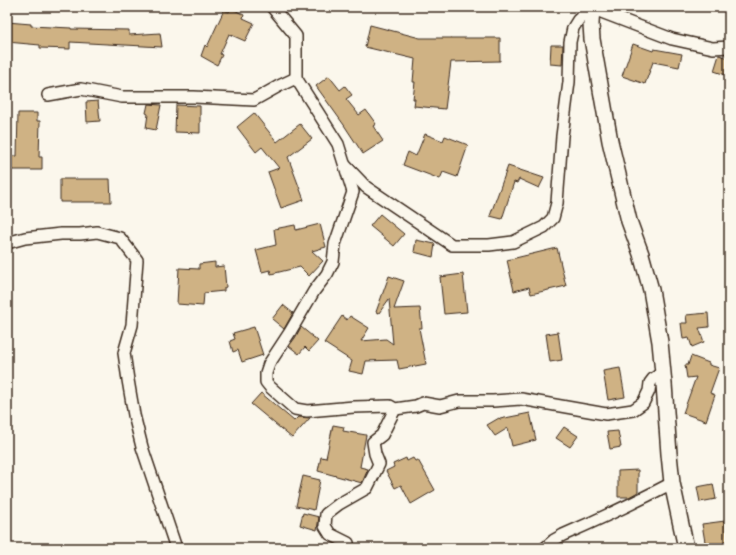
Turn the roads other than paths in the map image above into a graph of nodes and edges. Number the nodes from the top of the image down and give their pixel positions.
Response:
1 (272, 7) edge
2 (592, 7) edge
3 (729, 47) edge
4 (296, 78) junction
5 (48, 95) dead end
6 (344, 164) junction
7 (7, 243) edge
8 (663, 372) junction
9 (395, 409) junction
10 (672, 483) junction
11 (176, 548) edge
12 (346, 548) edge
13 (545, 548) edge
14 (686, 548) edge

1 - 4 street
2 - 3 street
2 - 6 street
2 - 8 main road
4 - 5 street
4 - 6 street
6 - 9 street
7 - 11 street
8 - 9 street
8 - 10 main road
9 - 12 street
10 - 13 street
10 - 14 main road

